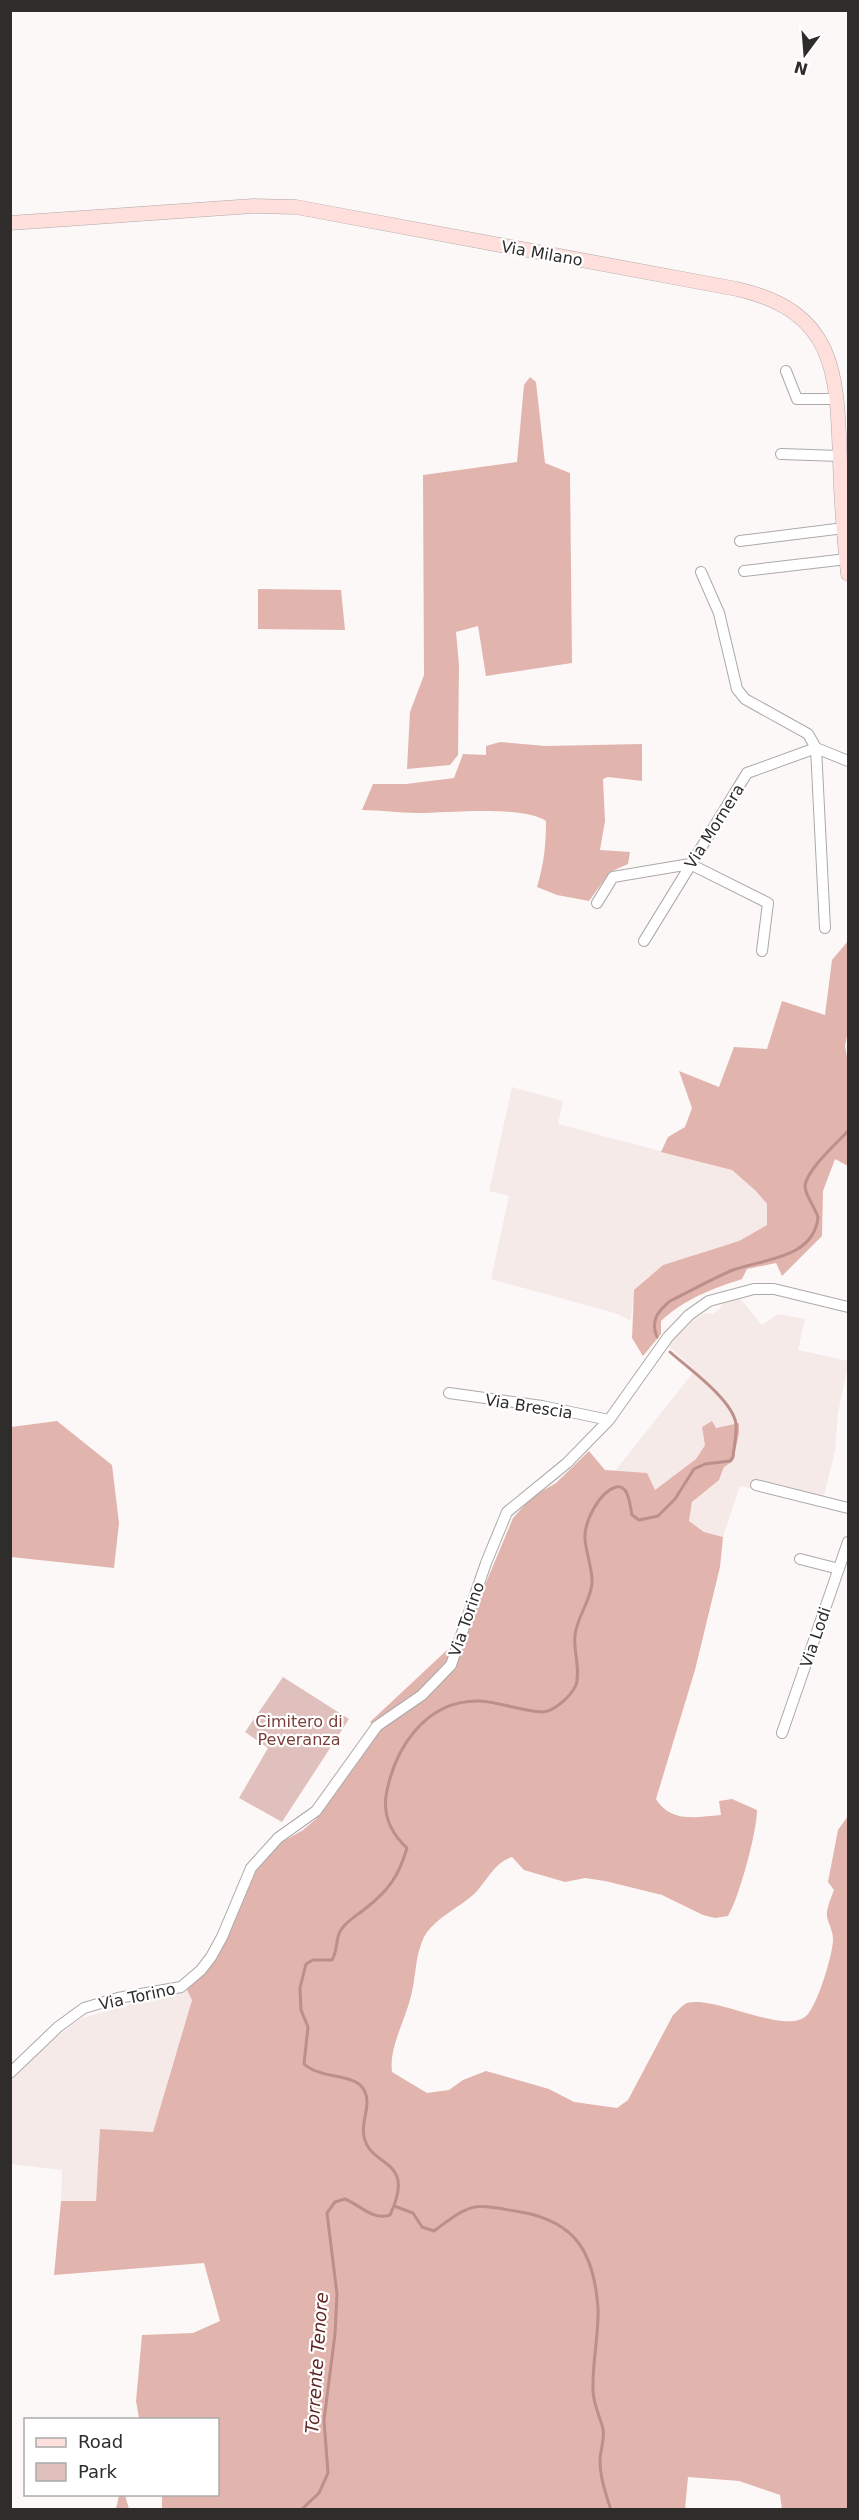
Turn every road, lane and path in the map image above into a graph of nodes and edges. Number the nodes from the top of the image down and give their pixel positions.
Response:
1 (10, 223) edge
2 (786, 371) dead end
3 (837, 399) junction
4 (781, 454) dead end
5 (840, 456) junction
6 (845, 499) edge
7 (844, 528) junction
8 (740, 541) dead end
9 (847, 560) junction
10 (744, 571) dead end
11 (701, 572) dead end
12 (849, 574) edge
13 (816, 748) junction
14 (849, 761) edge
15 (690, 864) junction
16 (597, 903) dead end
17 (825, 928) dead end
18 (644, 941) dead end
19 (762, 951) dead end
20 (849, 1307) edge
21 (449, 1394) dead end
22 (609, 1420) junction
23 (756, 1485) dead end
24 (849, 1508) edge
25 (849, 1542) edge
26 (800, 1559) dead end
27 (838, 1569) junction
28 (782, 1733) dead end
29 (10, 2073) edge

1 - 3 street, Via Milano
2 - 3 street
3 - 5 street, Via Milano
4 - 5 street
5 - 6 street, Via Milano
6 - 7 street, Via Milano
7 - 8 street
7 - 9 street, Via Milano
9 - 10 street
9 - 12 street, Via Milano
11 - 13 street
13 - 14 street
13 - 15 street, Via Mornera
13 - 17 street
15 - 16 street
15 - 18 street, Via Mornera
15 - 19 street
20 - 22 street, Via Torino
21 - 22 street, Via Brescia
22 - 29 street, Via Torino
23 - 24 street
25 - 27 street, Via Lodi
26 - 27 street
27 - 28 street, Via Lodi

